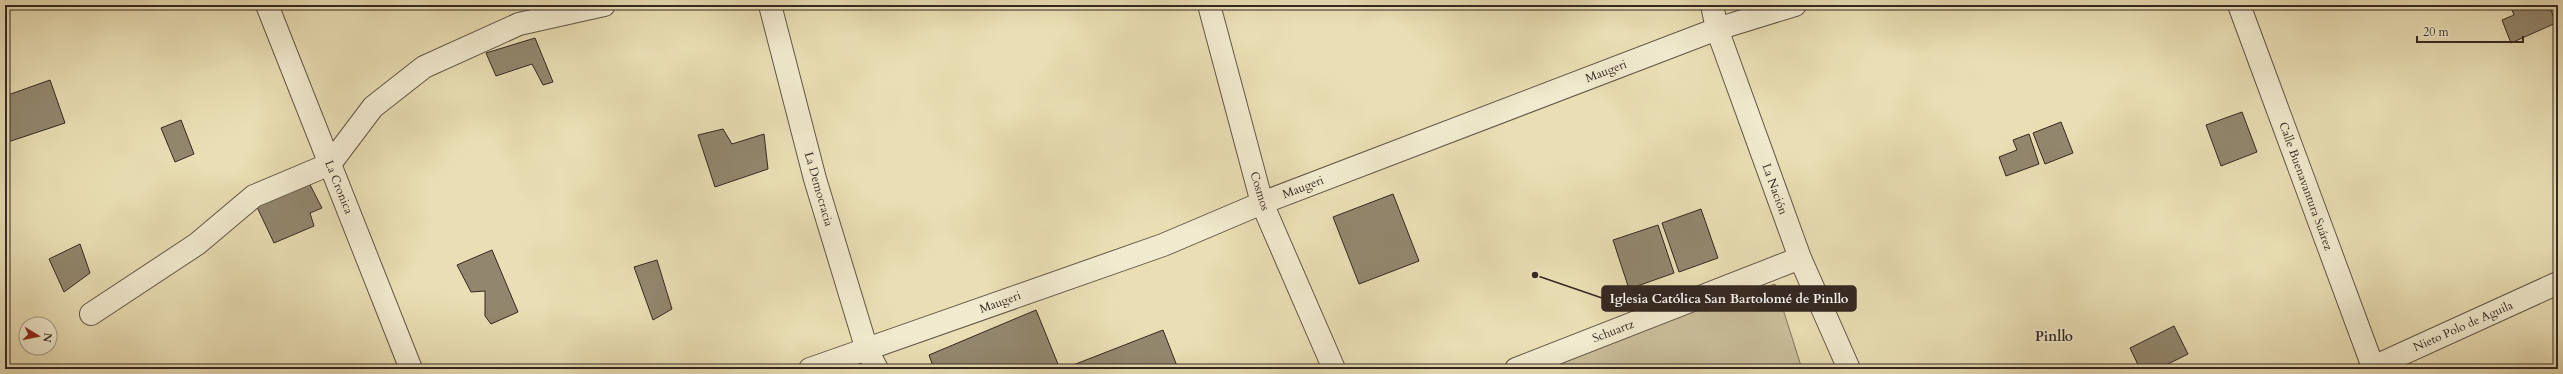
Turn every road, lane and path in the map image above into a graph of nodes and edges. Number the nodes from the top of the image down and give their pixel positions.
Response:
1 (267, 5) edge
2 (604, 5) edge
3 (770, 5) edge
4 (1209, 5) edge
5 (1712, 5) edge
6 (1795, 5) edge
7 (2239, 5) edge
8 (1717, 29) junction
9 (330, 164) junction
10 (1262, 202) junction
11 (1800, 258) junction
12 (2558, 283) edge
13 (91, 314) dead end
14 (867, 350) junction
15 (2371, 368) edge
16 (411, 369) edge
17 (810, 369) edge
18 (877, 369) edge
19 (1334, 369) edge
20 (1516, 369) edge
21 (1849, 369) edge

1 - 9 street, La Cronica
2 - 9 street
3 - 14 street, La Democracia
4 - 10 street, Cosmos
5 - 8 street, La Nación
6 - 8 street, Maugeri
7 - 15 street, Calle Buenavantura Suárez
8 - 10 street, Maugeri
8 - 11 street, La Nación
9 - 13 street
9 - 16 street, La Cronica
10 - 14 street, Maugeri
10 - 19 street, Cosmos
11 - 20 street, Schuartz
11 - 21 street, La Nación
12 - 15 street, Nieto Polo de Aguila
14 - 17 street, Maugeri
14 - 18 street, La Democracia

